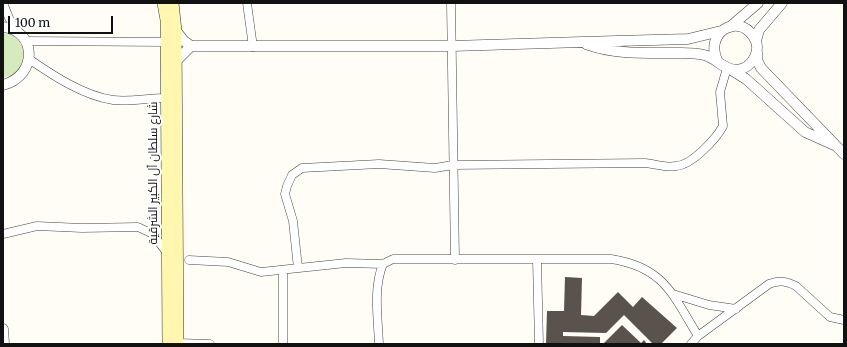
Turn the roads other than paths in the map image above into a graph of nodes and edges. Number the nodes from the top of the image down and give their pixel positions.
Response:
1 (3, 3) edge
2 (163, 3) edge
3 (173, 3) edge
4 (247, 3) edge
5 (451, 3) edge
6 (758, 3) edge
7 (782, 3) edge
8 (3, 27) edge
9 (726, 29) junction
10 (176, 31) junction
11 (22, 37) junction
12 (756, 41) junction
13 (166, 42) junction
14 (582, 42) junction
15 (191, 46) junction
16 (253, 46) junction
17 (452, 46) junction
18 (757, 52) junction
19 (29, 59) junction
20 (176, 60) junction
21 (718, 62) junction
22 (729, 69) junction
23 (8, 83) edge
24 (3, 90) edge
25 (166, 98) junction
26 (835, 146) junction
27 (844, 154) edge
28 (454, 165) junction
29 (3, 234) edge
30 (167, 253) junction
31 (189, 260) dead end
32 (455, 260) junction
33 (537, 260) junction
34 (383, 264) junction
35 (298, 268) junction
36 (283, 270) junction
37 (672, 294) junction
38 (736, 309) junction
39 (844, 320) edge
40 (3, 329) edge
41 (698, 336) junction
42 (4, 344) edge
43 (175, 344) edge
44 (210, 344) edge
45 (283, 344) edge
46 (379, 344) edge
47 (538, 344) edge
48 (691, 344) edge

1 - 11 street
2 - 13 main road, شارع سلطان آل الكبير الشرقية
3 - 10 main road, شارع سلطان آل الكبير الشرقية
4 - 16 street
5 - 17 street
6 - 9 street
7 - 12 street
8 - 11 street
9 - 12 street
9 - 14 street
9 - 21 street
10 - 15 street
10 - 20 main road, شارع سلطان آل الكبير الشرقية
11 - 13 street
11 - 19 street
12 - 18 street
13 - 25 main road, شارع سلطان آل الكبير الشرقية
14 - 17 street
14 - 21 street
15 - 16 street
15 - 20 street
16 - 17 street
17 - 28 street
18 - 22 street
18 - 26 street
19 - 23 street
19 - 25 street
20 - 43 main road, شارع سلطان آل الكبير الشرقية
21 - 22 street
22 - 26 street
22 - 28 street
23 - 24 street
25 - 30 main road, شارع سلطان آل الكبير الشرقية
26 - 27 street
28 - 32 street
28 - 35 street
29 - 30 street
30 - 43 main road, شارع سلطان آل الكبير الشرقية
31 - 36 street
32 - 33 street
32 - 34 street
33 - 37 street
33 - 47 street
34 - 35 street
34 - 46 street
35 - 36 street
36 - 45 street
37 - 38 street
37 - 41 street
38 - 39 street
38 - 41 street
40 - 42 street
41 - 48 street
43 - 44 street

